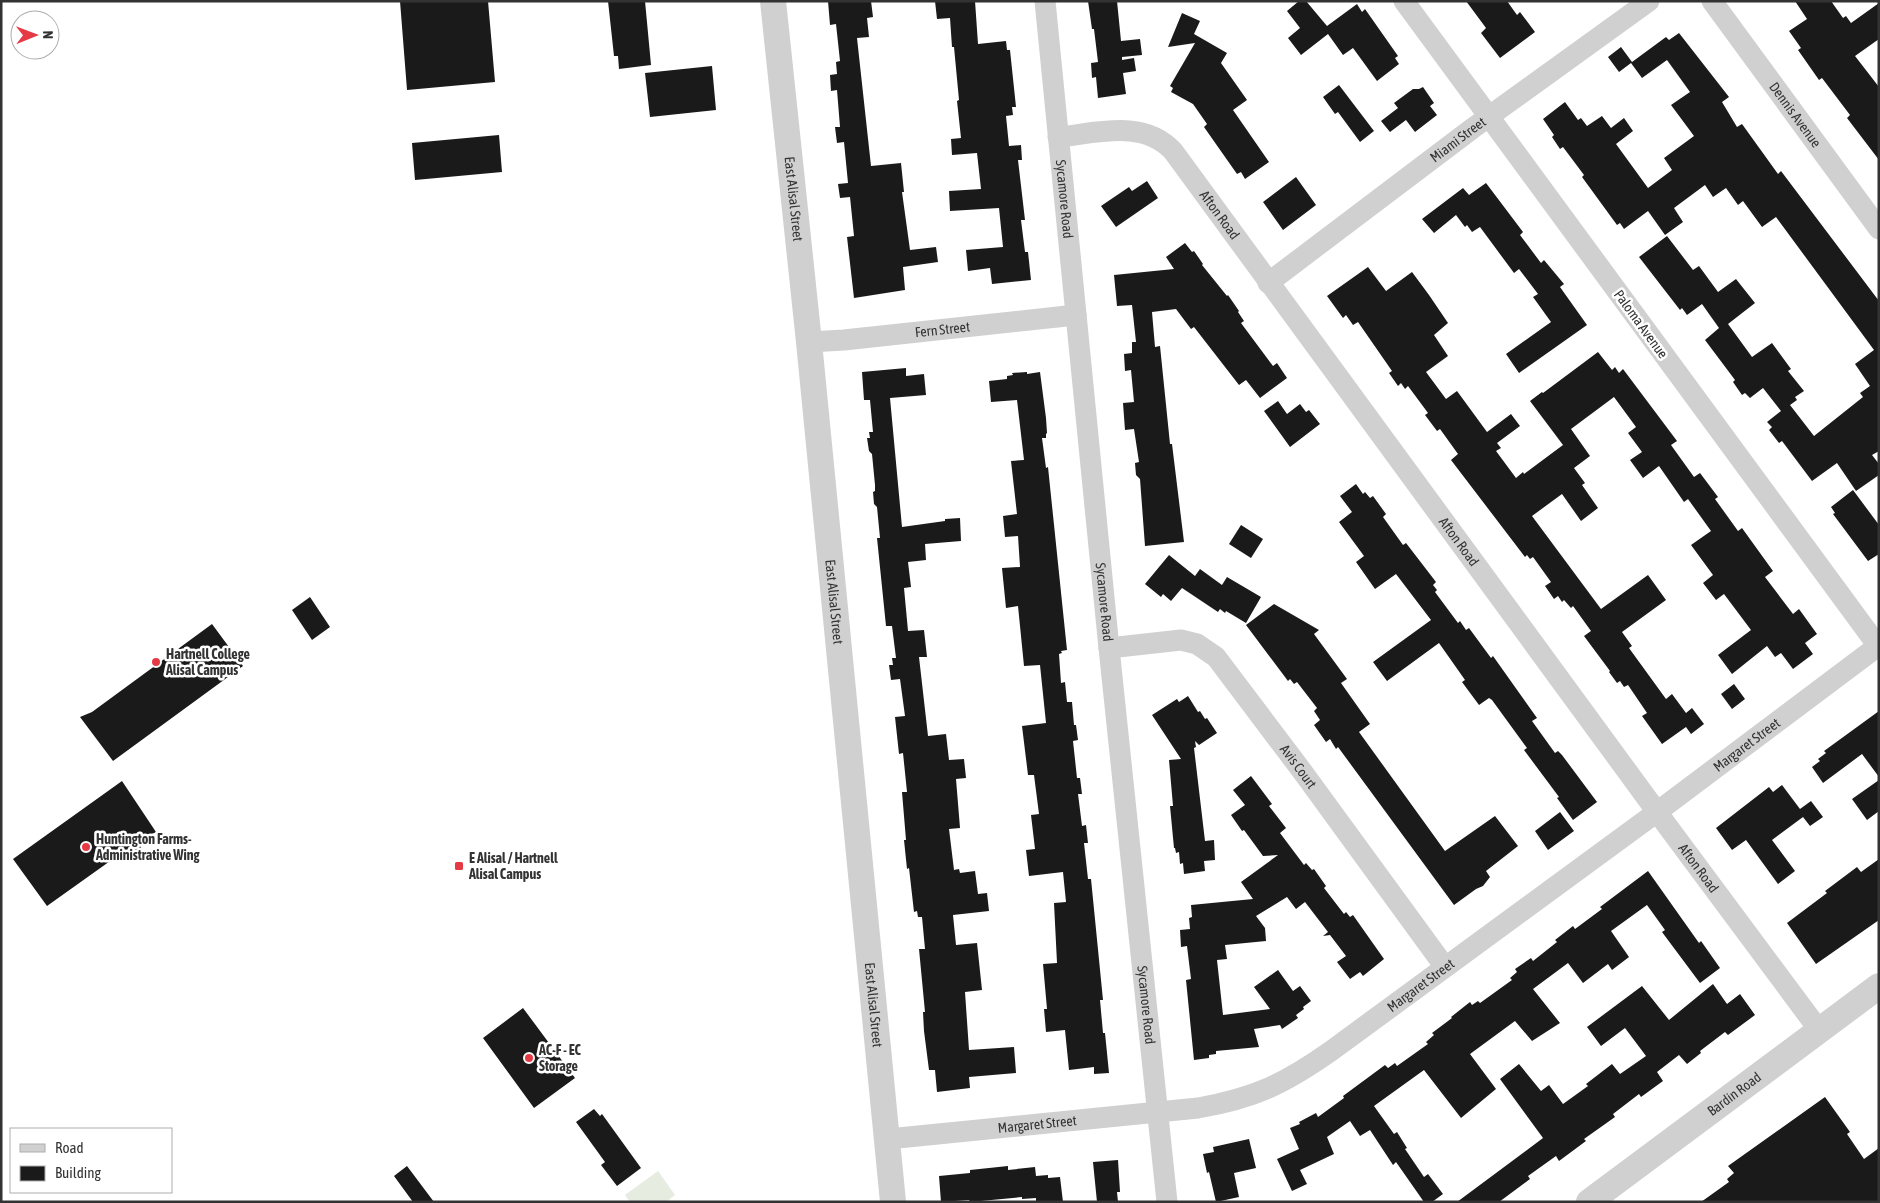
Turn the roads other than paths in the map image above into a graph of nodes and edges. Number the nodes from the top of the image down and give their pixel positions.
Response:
1 (773, 1) edge
2 (1045, 1) edge
3 (1404, 1) edge
4 (1649, 1) edge
5 (1712, 1) edge
6 (1488, 117) junction
7 (1058, 137) junction
8 (1879, 228) edge
9 (1268, 283) junction
10 (1076, 315) junction
11 (808, 342) junction
12 (1878, 646) edge
13 (1109, 648) junction
14 (1657, 812) junction
15 (1445, 967) junction
16 (1879, 986) edge
17 (1819, 1030) junction
18 (1157, 1112) junction
19 (888, 1139) junction
20 (893, 1202) edge
21 (1167, 1202) edge
22 (1589, 1202) edge

1 - 11 street, East Alisal Street
2 - 7 street, Sycamore Road
3 - 6 street, Paloma Avenue
4 - 6 street, Miami Street
5 - 8 street, Dennis Avenue
6 - 9 street, Miami Street
6 - 12 street, Paloma Avenue
7 - 9 street, Afton Road
7 - 10 street, Sycamore Road
9 - 14 street, Afton Road
10 - 11 street, Fern Street
10 - 13 street, Sycamore Road
11 - 19 street, East Alisal Street
12 - 14 street, Margaret Street
13 - 15 street, Avis Court
13 - 18 street, Sycamore Road
14 - 15 street, Margaret Street
14 - 17 street, Afton Road
15 - 18 street, Margaret Street
16 - 17 street, Bardin Road
17 - 22 street, Bardin Road
18 - 19 street, Margaret Street
18 - 21 street, Sycamore Road
19 - 20 street, East Alisal Street

